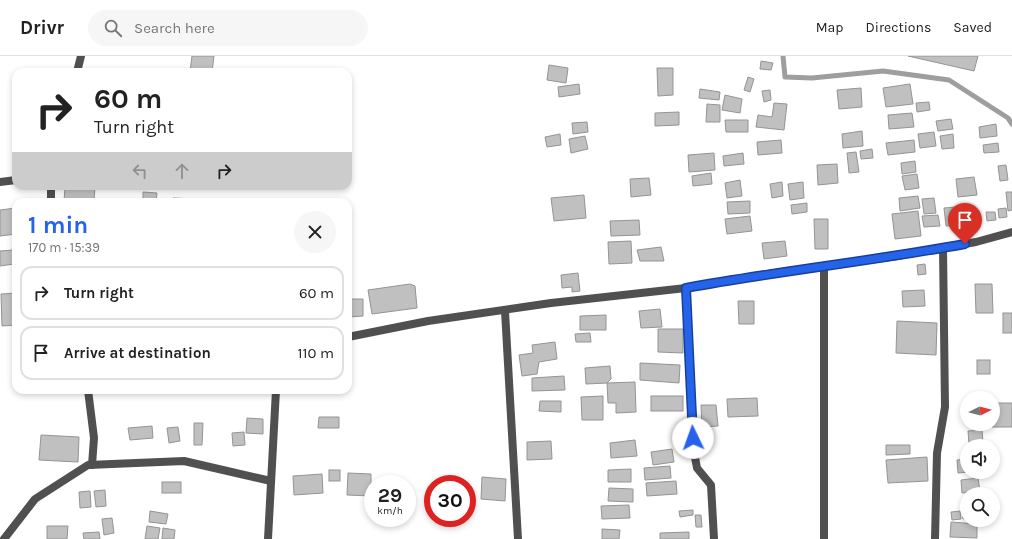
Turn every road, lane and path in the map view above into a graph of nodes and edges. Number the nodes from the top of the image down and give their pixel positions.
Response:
1 (80, 56) edge
2 (78, 68) edge
3 (12, 180) edge
4 (0, 182) edge
5 (1012, 232) edge
6 (942, 248) junction
7 (824, 268) junction
8 (686, 288) junction
9 (506, 311) junction
10 (352, 336) edge
11 (88, 394) edge
12 (276, 394) edge
13 (92, 465) junction
14 (271, 481) junction
15 (4, 539) edge
16 (268, 539) edge
17 (518, 539) edge
18 (714, 539) edge
19 (824, 539) edge
20 (935, 539) edge

1 - 2 street
3 - 4 street
5 - 6 street
6 - 7 street
6 - 20 street
7 - 8 street
7 - 19 street
8 - 9 street
8 - 18 street
9 - 10 street
9 - 17 street
11 - 13 street
12 - 14 street
13 - 14 street
13 - 15 street
14 - 16 street

